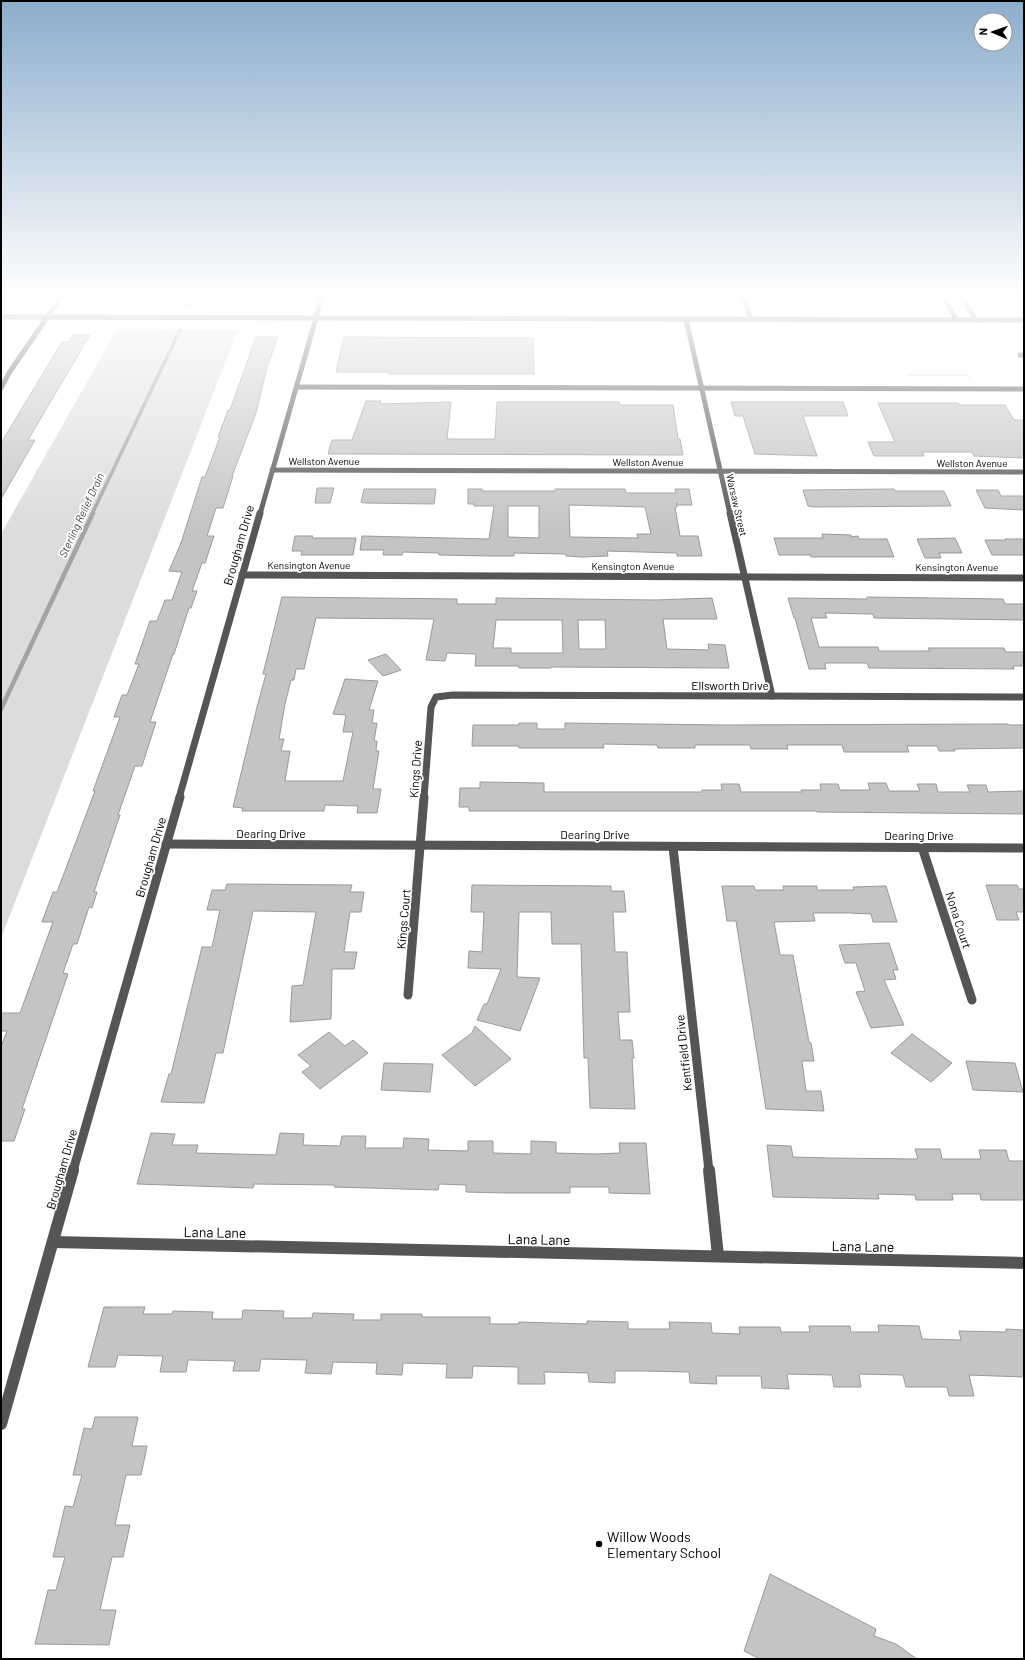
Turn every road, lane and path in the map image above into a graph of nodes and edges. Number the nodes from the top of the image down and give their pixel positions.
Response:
1 (8, 374) edge
2 (300, 374) edge
3 (698, 374) edge
4 (908, 375) dead end
5 (961, 375) dead end
6 (297, 387) junction
7 (1, 388) edge
8 (701, 388) junction
9 (1024, 389) edge
10 (272, 470) junction
11 (720, 471) junction
12 (1024, 472) edge
13 (242, 575) junction
14 (745, 577) junction
15 (1024, 578) edge
16 (772, 696) junction
17 (1024, 696) edge
18 (436, 697) joint
19 (166, 844) junction
20 (422, 845) junction
21 (673, 847) junction
22 (922, 848) junction
23 (1024, 848) edge
24 (408, 995) dead end
25 (972, 1000) dead end
26 (53, 1242) junction
27 (718, 1256) junction
28 (1024, 1263) edge
29 (1, 1424) edge

1 - 7 street
2 - 6 street, Brougham Drive
3 - 8 street, Warsaw Street
4 - 5 path
6 - 8 street
6 - 10 street, Brougham Drive
8 - 9 street
8 - 11 street, Warsaw Street
10 - 11 street, Wellston Avenue
10 - 13 street, Brougham Drive
11 - 12 street, Wellston Avenue
11 - 14 street, Warsaw Street
13 - 14 street, Kensington Avenue
13 - 19 street, Brougham Drive
14 - 15 street, Kensington Avenue
14 - 16 street, Warsaw Street
16 - 17 street, Ellsworth Drive
16 - 18 street, Ellsworth Drive
18 - 20 street, Kings Drive
19 - 20 street, Dearing Drive
19 - 26 street, Brougham Drive
20 - 21 street, Dearing Drive
20 - 24 street, Kings Court
21 - 22 street, Dearing Drive
21 - 27 street, Kentfield Drive
22 - 23 street, Dearing Drive
22 - 25 street, Nona Court
26 - 27 street, Lana Lane
26 - 29 street, Brougham Drive
27 - 28 street, Lana Lane

